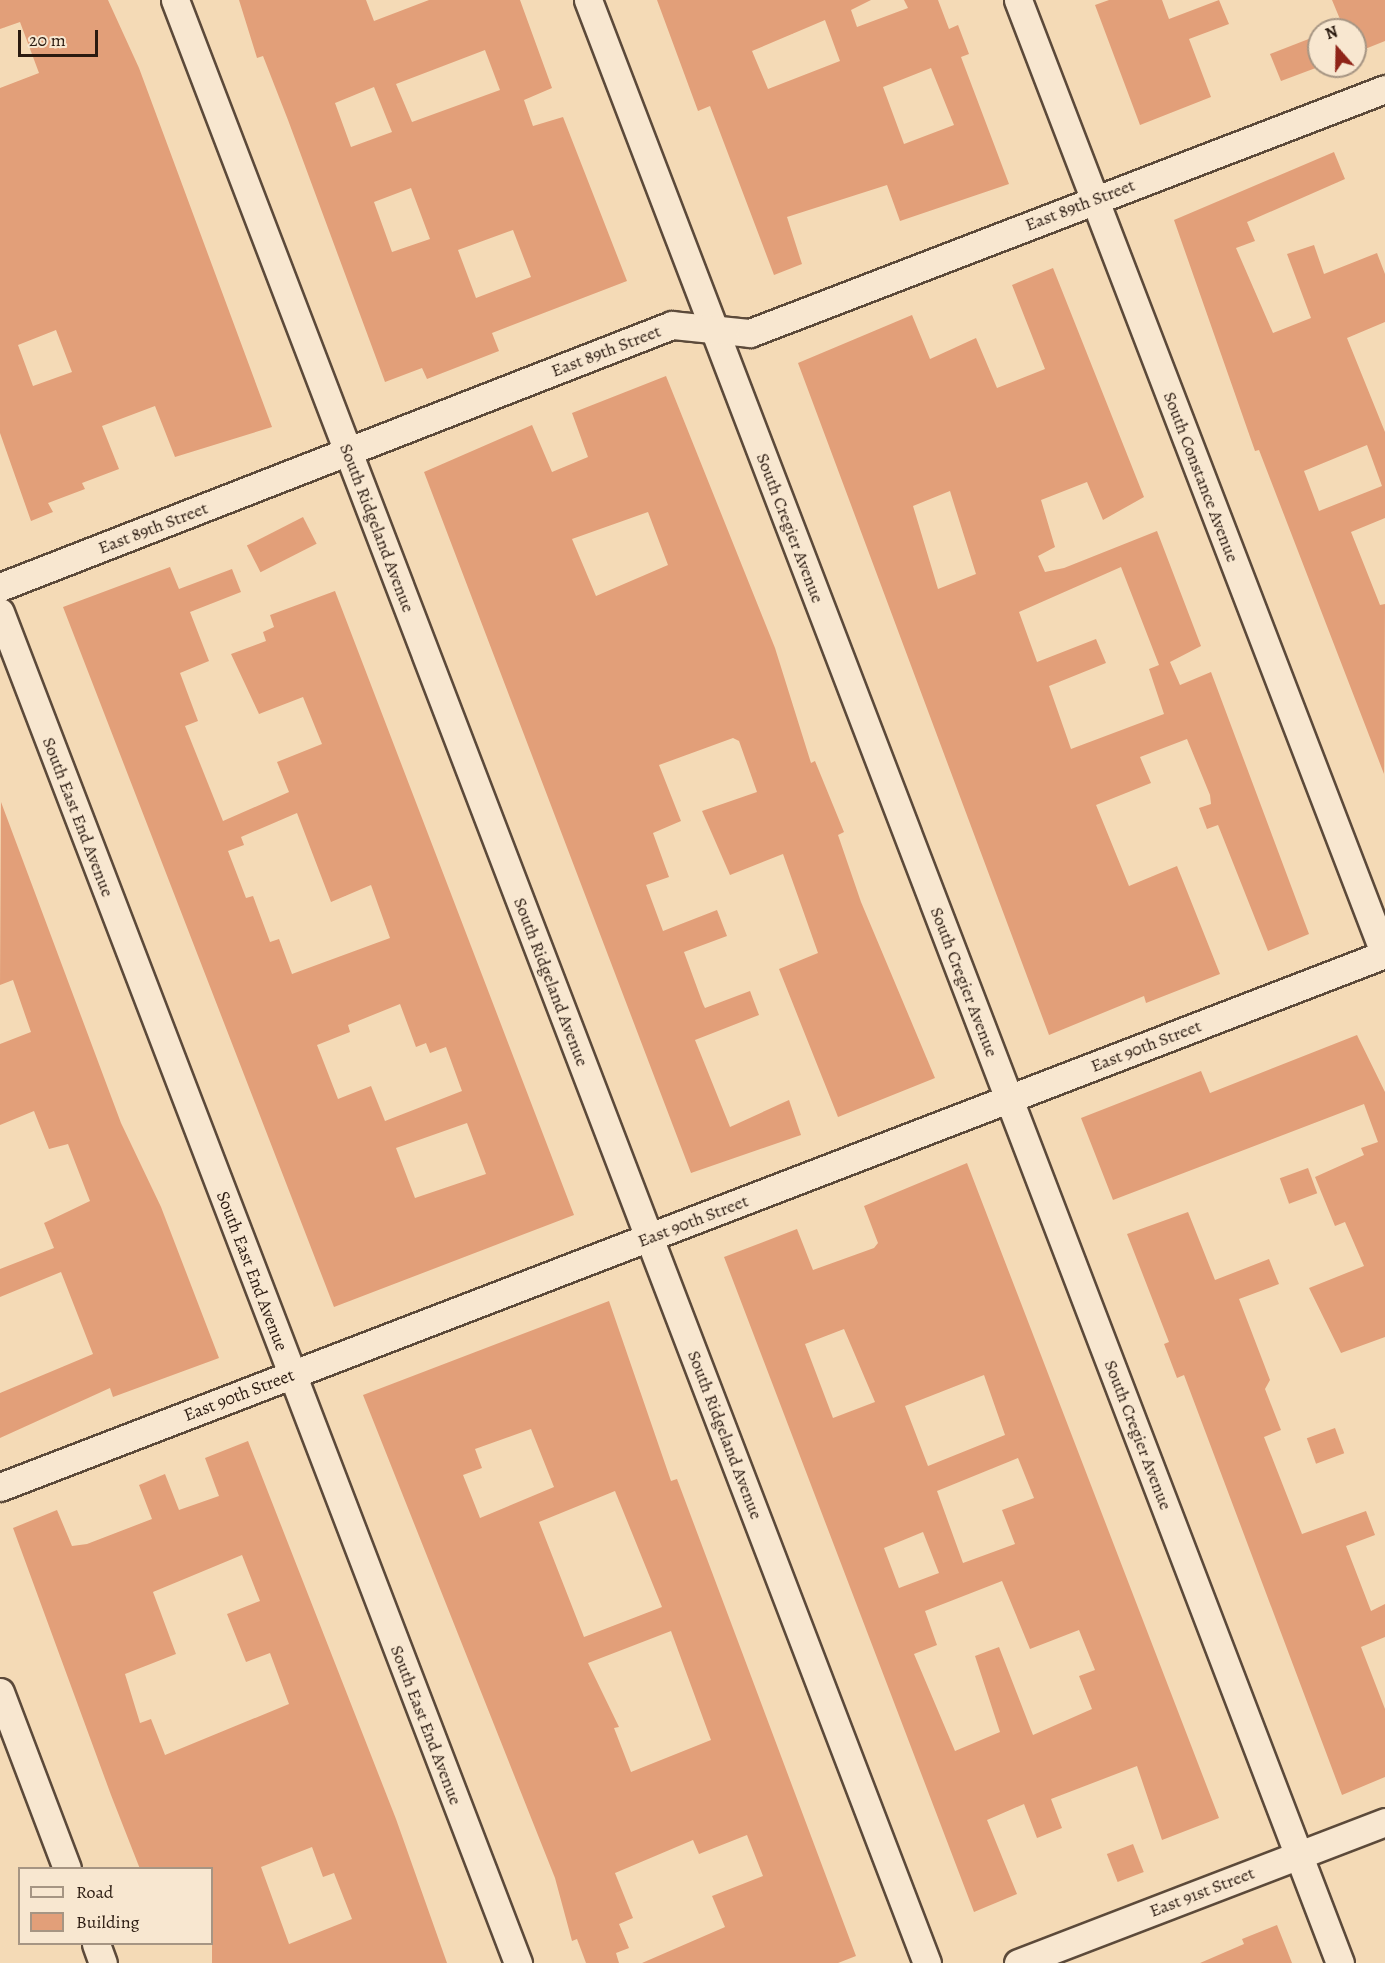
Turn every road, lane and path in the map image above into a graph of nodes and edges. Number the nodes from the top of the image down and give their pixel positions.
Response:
1 (175, 0) edge
2 (588, 0) edge
3 (1018, 0) edge
4 (1385, 89) edge
5 (1094, 199) junction
6 (714, 329) junction
7 (348, 452) junction
8 (0, 587) edge
9 (0, 612) edge
10 (1385, 954) edge
11 (1009, 1099) junction
12 (649, 1237) junction
13 (292, 1375) junction
14 (0, 1487) edge
15 (0, 1692) edge
16 (1385, 1822) edge
17 (1299, 1855) junction
18 (66, 1867) edge
19 (96, 1945) edge
20 (103, 1963) edge
21 (518, 1963) edge
22 (927, 1963) edge
23 (1018, 1963) edge
24 (1340, 1963) edge

1 - 7 street, South Ridgeland Avenue
2 - 6 street, South Cregier Avenue
3 - 5 street, South Constance Avenue
4 - 5 street, East 89th Street
5 - 6 street, East 89th Street
5 - 10 street, South Constance Avenue
6 - 7 street, East 89th Street
6 - 11 street, South Cregier Avenue
7 - 8 street, East 89th Street
7 - 12 street, South Ridgeland Avenue
9 - 13 street, South East End Avenue
10 - 11 street, East 90th Street
11 - 12 street, East 90th Street
11 - 17 street, South Cregier Avenue
12 - 13 street, East 90th Street
12 - 22 street, South Ridgeland Avenue
13 - 14 street, East 90th Street
13 - 21 street, South East End Avenue
15 - 18 street
16 - 17 street, East 91st Street
17 - 23 street, East 91st Street
17 - 24 street, South Cregier Avenue
19 - 20 street

